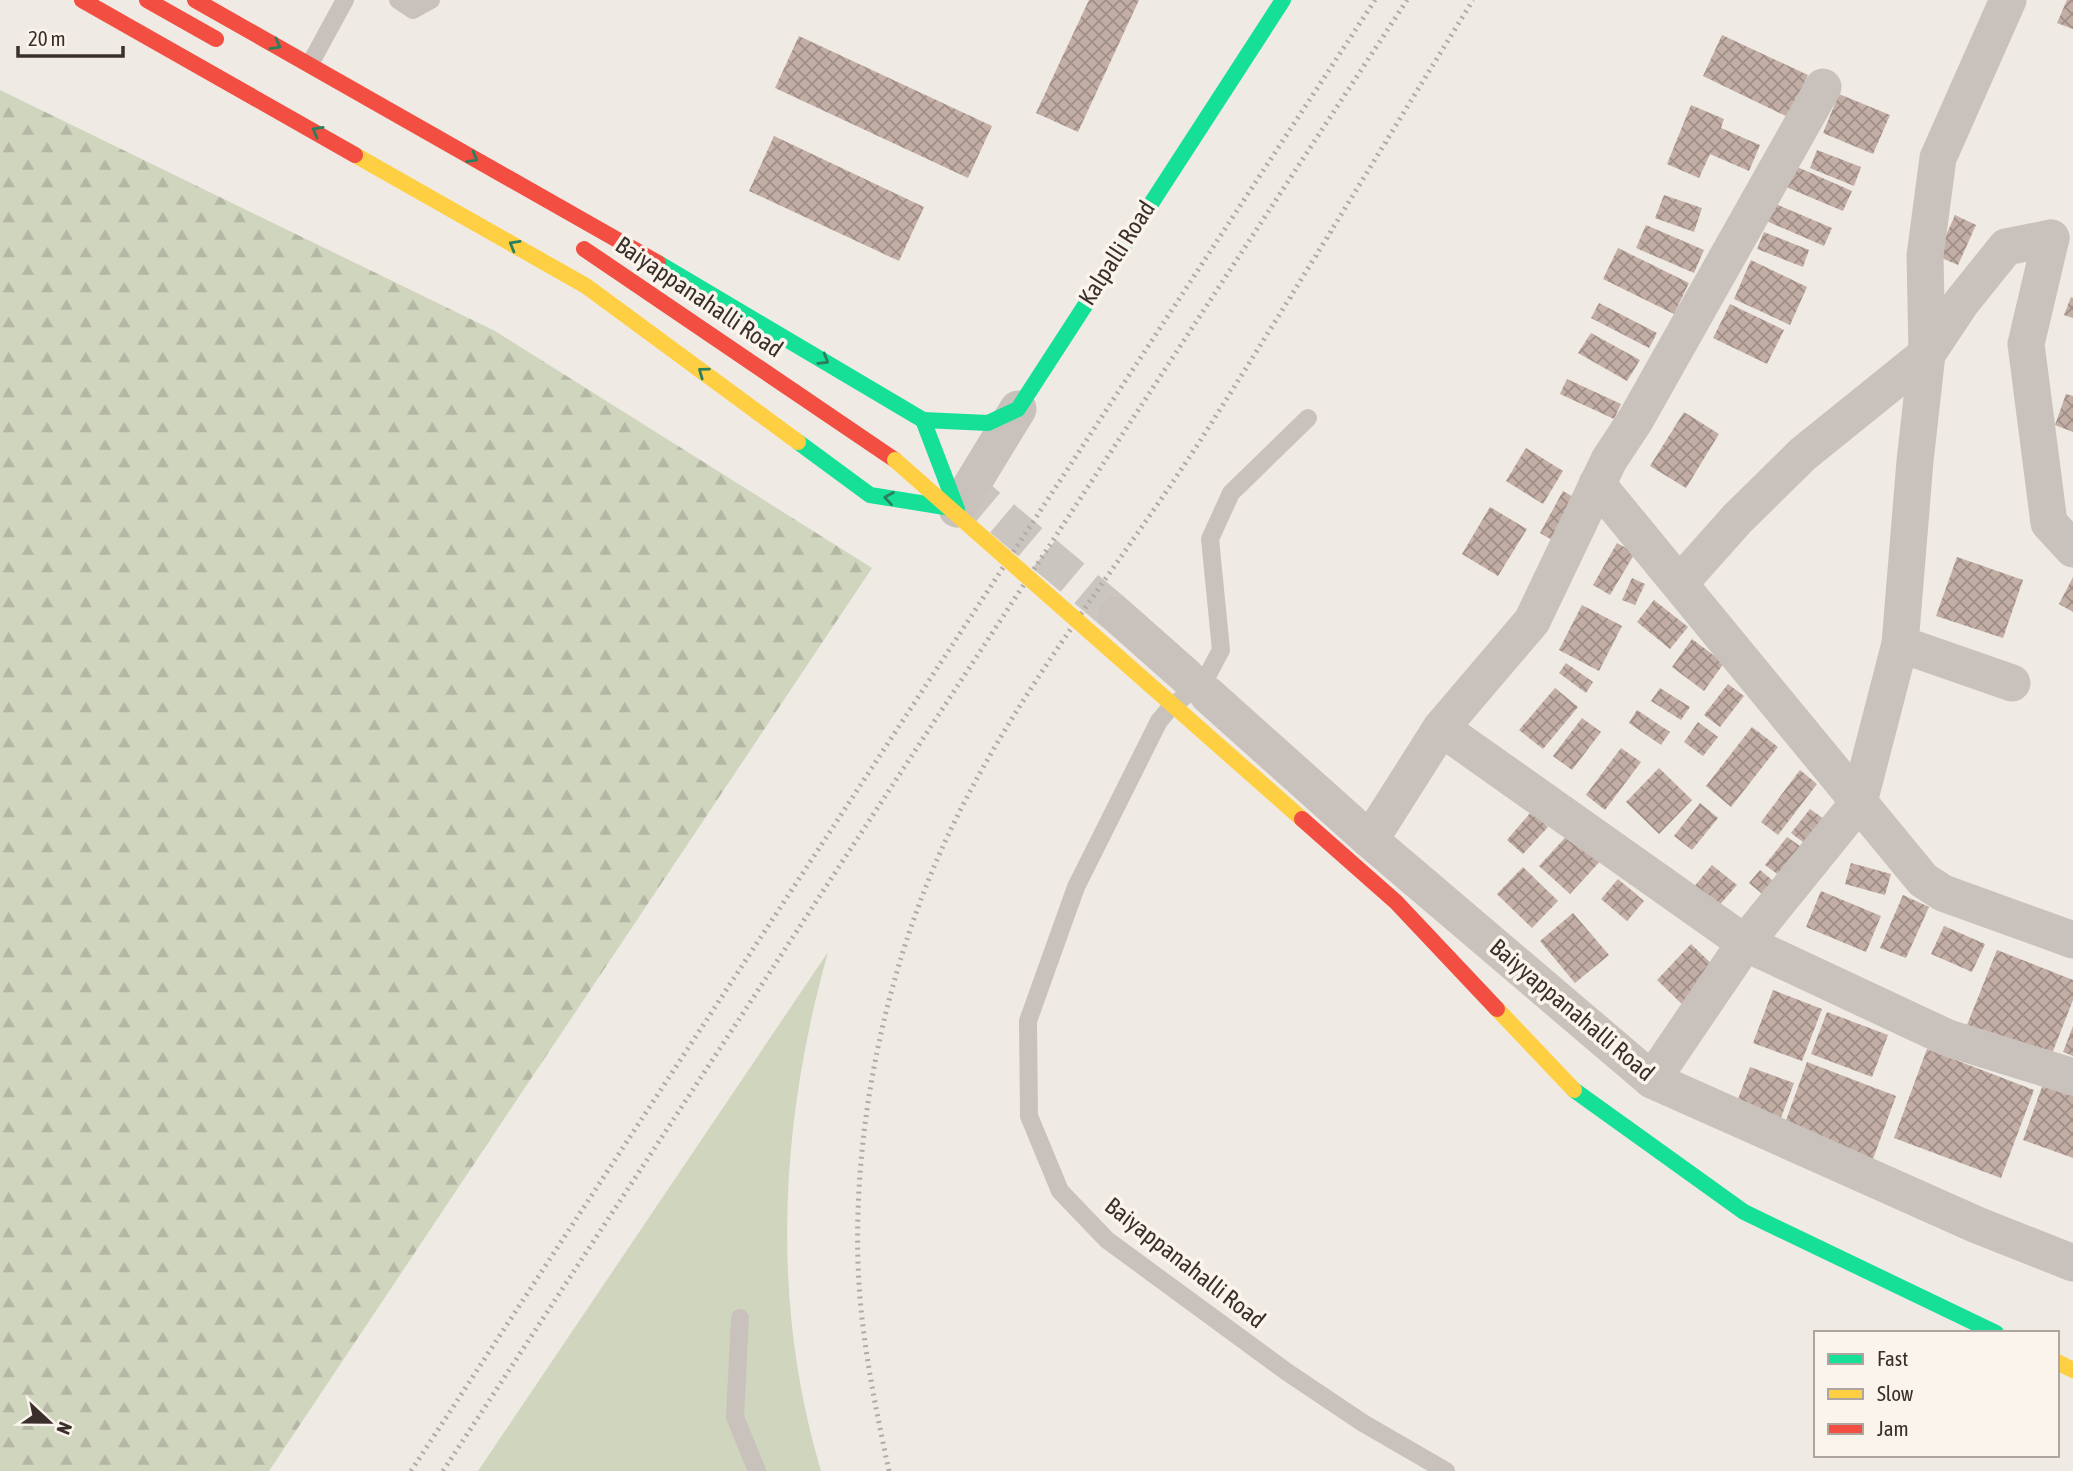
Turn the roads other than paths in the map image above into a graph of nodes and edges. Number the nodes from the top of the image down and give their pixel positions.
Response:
1 (82, 0) edge
2 (147, 0) edge
3 (195, 0) edge
4 (345, 0) edge
5 (398, 0) edge
6 (431, 0) edge
7 (1283, 0) edge
8 (2008, 0) edge
9 (231, 48) dead end
10 (310, 64) junction
11 (1823, 87) dead end
12 (2062, 228) edge
13 (565, 239) dead end
14 (1927, 354) junction
15 (1018, 409) junction
16 (1308, 418) dead end
17 (923, 420) junction
18 (1597, 484) junction
19 (953, 487) junction
20 (2073, 549) edge
21 (1680, 583) junction
22 (1118, 614) tunnel mouth
23 (1900, 644) junction
24 (2012, 683) dead end
25 (1200, 684) junction
26 (1441, 727) junction
27 (1860, 802) junction
28 (1370, 841) junction
29 (2073, 940) edge
30 (1745, 943) junction
31 (2073, 1077) edge
32 (1652, 1080) junction
33 (2073, 1263) edge
34 (740, 1318) dead end
35 (1992, 1331) edge
36 (757, 1471) edge
37 (1446, 1471) edge

19 -> 1 street
2 - 9 street
3 -> 10 street, Baiyappanahalli Road
4 - 10 lane
5 - 6 lane
7 - 15 street, Kalpalli Road
8 - 14 street
10 -> 17 street, Baiyappanahalli Road
11 - 18 street
12 - 14 street
12 - 20 street
13 - 35 street, Baiyappanahalli Road, bridge
14 - 21 street
14 - 23 street
15 - 17 street
15 - 19 street, Kalpalli Road
16 - 25 lane
17 - 19 street
18 - 21 street
18 - 26 street
21 - 27 street
22 - 25 street, Baiyyappanahalli Road
23 - 24 street
23 - 27 street
25 - 28 street, Baiyyappanahalli Road
25 - 37 lane, Baiyappanahalli Road
26 - 28 street
26 - 30 street
27 - 29 street
27 - 30 street
28 - 32 street, Baiyyappanahalli Road
30 - 31 street
30 - 32 street
32 - 33 street, Baiyyappanahalli Road
34 - 36 lane

